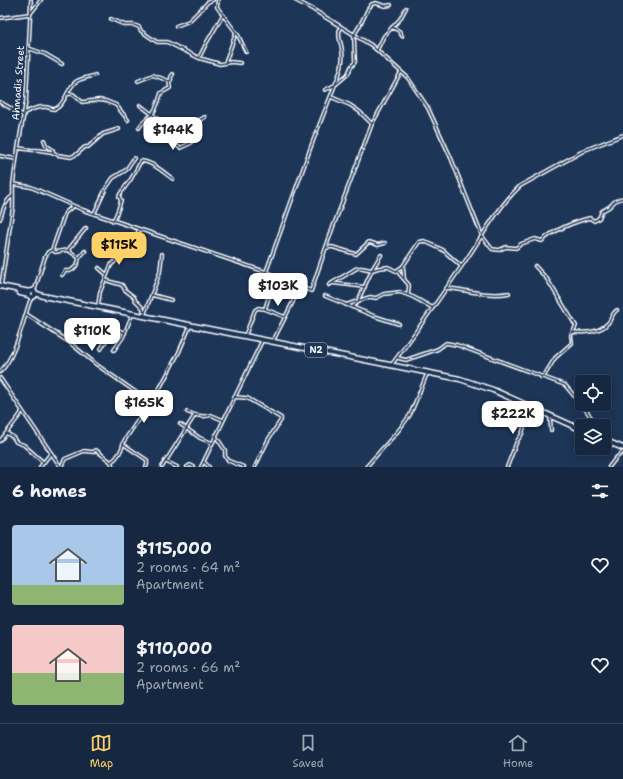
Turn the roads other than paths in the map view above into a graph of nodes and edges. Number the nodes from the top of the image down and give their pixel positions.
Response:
1 (31, 0) edge
2 (41, 0) edge
3 (212, 0) edge
4 (218, 0) edge
5 (295, 0) edge
6 (391, 5) dead end
7 (406, 8) dead end
8 (30, 14) junction
9 (223, 15) junction
10 (0, 18) edge
11 (110, 19) dead end
12 (176, 26) dead end
13 (340, 27) junction
14 (392, 27) junction
15 (236, 33) junction
16 (354, 35) junction
17 (402, 36) dead end
18 (28, 48) junction
19 (377, 50) junction
20 (246, 52) dead end
21 (199, 58) junction
22 (224, 63) junction
23 (62, 64) dead end
24 (240, 64) dead end
25 (401, 72) junction
26 (173, 74) dead end
27 (95, 75) dead end
28 (138, 81) dead end
29 (169, 81) junction
30 (335, 85) junction
31 (325, 90) dead end
32 (67, 94) junction
33 (331, 97) junction
34 (0, 102) edge
35 (140, 106) dead end
36 (24, 114) junction
37 (152, 114) junction
38 (205, 117) dead end
39 (128, 120) dead end
40 (372, 124) junction
41 (139, 128) dead end
42 (119, 129) dead end
43 (166, 132) junction
44 (623, 135) edge
45 (194, 138) dead end
46 (44, 140) dead end
47 (172, 142) junction
48 (191, 144) dead end
49 (18, 148) junction
50 (53, 153) junction
51 (0, 156) edge
52 (134, 158) dead end
53 (16, 159) junction
54 (173, 178) dead end
55 (13, 184) junction
56 (13, 196) junction
57 (623, 198) edge
58 (73, 206) junction
59 (94, 214) junction
60 (0, 218) edge
61 (113, 221) junction
62 (86, 228) dead end
63 (139, 230) junction
64 (482, 236) junction
65 (385, 243) dead end
66 (326, 248) junction
67 (52, 250) junction
68 (68, 250) junction
69 (85, 251) dead end
70 (162, 254) dead end
71 (381, 255) dead end
72 (79, 258) junction
73 (403, 266) junction
74 (461, 266) junction
75 (535, 266) dead end
76 (99, 268) dead end
77 (372, 270) junction
78 (396, 271) junction
79 (266, 272) junction
80 (62, 275) dead end
81 (107, 275) junction
82 (404, 278) junction
83 (279, 279) junction
84 (105, 280) junction
85 (332, 283) junction
86 (329, 285) dead end
87 (0, 287) edge
88 (365, 287) junction
89 (300, 288) junction
90 (447, 288) junction
91 (509, 293) dead end
92 (32, 294) junction
93 (152, 295) junction
94 (408, 295) junction
95 (325, 296) dead end
96 (171, 300) dead end
97 (359, 300) junction
98 (346, 305) junction
99 (98, 306) junction
100 (351, 307) junction
101 (433, 308) junction
102 (265, 309) junction
103 (617, 310) dead end
104 (132, 313) junction
105 (26, 314) junction
106 (145, 314) junction
107 (285, 318) junction
108 (399, 324) dead end
109 (108, 325) dead end
110 (191, 325) junction
111 (114, 327) junction
112 (573, 332) junction
113 (125, 333) junction
114 (245, 336) junction
115 (263, 339) junction
116 (272, 341) junction
117 (101, 349) dead end
118 (114, 350) dead end
119 (397, 358) junction
120 (391, 366) junction
121 (0, 372) edge
122 (427, 372) junction
123 (540, 377) junction
124 (0, 378) edge
125 (234, 397) junction
126 (150, 402) junction
127 (521, 402) junction
128 (22, 411) junction
129 (187, 412) dead end
130 (194, 415) junction
131 (550, 415) junction
132 (592, 419) edge
133 (223, 420) junction
134 (180, 424) dead end
135 (575, 427) edge
136 (187, 428) junction
137 (552, 430) dead end
138 (6, 433) junction
139 (215, 435) junction
140 (0, 441) edge
141 (611, 443) edge
142 (124, 444) junction
143 (212, 444) junction
144 (623, 448) edge
145 (623, 452) edge
146 (51, 453) junction
147 (166, 461) junction
148 (43, 462) junction
149 (111, 462) junction
150 (204, 462) junction
151 (40, 467) edge
152 (61, 467) edge
153 (113, 467) edge
154 (146, 467) edge
155 (162, 467) edge
156 (177, 467) edge
157 (187, 467) edge
158 (194, 467) edge
159 (201, 467) edge
160 (209, 467) edge
161 (244, 467) edge
162 (255, 467) edge
163 (366, 467) edge
164 (507, 467) edge
165 (609, 467) edge

1 - 8 street, Ahmadis Street
2 - 8 street
3 - 12 street
4 - 9 street
5 - 13 street
6 - 16 street
7 - 14 street
8 - 10 street
8 - 18 street, Ahmadis Street
9 - 15 street
9 - 21 street
11 - 21 street
13 - 16 street
13 - 30 street
14 - 17 street
14 - 19 street
15 - 20 street
15 - 22 street
16 - 19 street
16 - 30 street
18 - 23 street
18 - 36 street, Ahmadis Street
19 - 25 street
21 - 22 street
22 - 24 street
25 - 40 street
25 - 64 street
26 - 29 street
27 - 32 street
28 - 29 street
29 - 37 street
30 - 31 street
30 - 33 street
32 - 36 street
32 - 39 street
33 - 40 street
33 - 79 street
34 - 36 street
35 - 37 street
36 - 49 street, Ahmadis Street
37 - 41 street
37 - 43 street
38 - 43 street
40 - 66 street
42 - 50 street
43 - 47 street
44 - 64 street
45 - 47 street
46 - 50 street
47 - 48 street
49 - 50 street
49 - 53 street, Ahmadis Street
51 - 53 street
52 - 59 street
53 - 55 street, Ahmadis Street
54 - 61 street
55 - 56 street, Ahmadis Street
55 - 58 street
56 - 60 street
56 - 87 street, Ahmadis Street
57 - 64 street
58 - 59 street
58 - 67 street
59 - 61 street
61 - 63 street
62 - 68 street
63 - 79 street
63 - 81 street
64 - 74 street
65 - 66 street
66 - 89 street
67 - 68 street
67 - 92 street
68 - 72 street
69 - 72 street
70 - 93 street
71 - 77 street
72 - 80 street
73 - 74 street
73 - 78 street
73 - 82 street
74 - 90 street
75 - 112 street
76 - 81 street
77 - 78 street
77 - 85 street
77 - 88 street
78 - 82 street
79 - 83 street
81 - 84 street
82 - 94 street
83 - 89 street
83 - 102 street
84 - 99 street
84 - 106 street
85 - 86 street
85 - 88 street
87 - 92 highway, N2
88 - 97 street
89 - 107 street
90 - 91 street
90 - 101 street
92 - 99 highway, N2
92 - 105 street
93 - 96 street
93 - 106 street
94 - 97 street
94 - 101 street
95 - 98 street
97 - 98 street
97 - 100 street
98 - 100 street
99 - 104 highway, N2
100 - 108 street
101 - 119 street
102 - 107 street
102 - 114 street
103 - 112 street
104 - 106 highway, N2
104 - 113 street
105 - 121 street
105 - 126 street
106 - 110 highway, N2
107 - 116 street
109 - 111 street
110 - 114 highway, N2
110 - 126 street
111 - 113 street
111 - 117 street
112 - 123 street
113 - 118 street
114 - 115 highway, N2
115 - 116 highway, N2
115 - 125 street
116 - 120 highway, N2
119 - 120 street
119 - 123 street
120 - 122 highway, N2
122 - 127 highway, N2
122 - 163 street
123 - 132 street
124 - 128 street
125 - 133 street
125 - 162 street
126 - 142 street
127 - 131 highway, N2
127 - 164 street
128 - 138 street
128 - 146 street
129 - 130 street
130 - 133 street
130 - 136 street
131 - 135 highway, N2
131 - 137 street
133 - 139 street
134 - 136 street
136 - 143 street
136 - 147 street
138 - 140 street
138 - 148 street
139 - 143 street
139 - 161 street
141 - 144 highway
142 - 149 street
142 - 154 street
143 - 150 street
145 - 165 street
146 - 148 street
146 - 152 street
147 - 155 street
147 - 156 street
148 - 151 street
149 - 152 street
149 - 153 street
150 - 159 street
150 - 160 street
157 - 158 street

